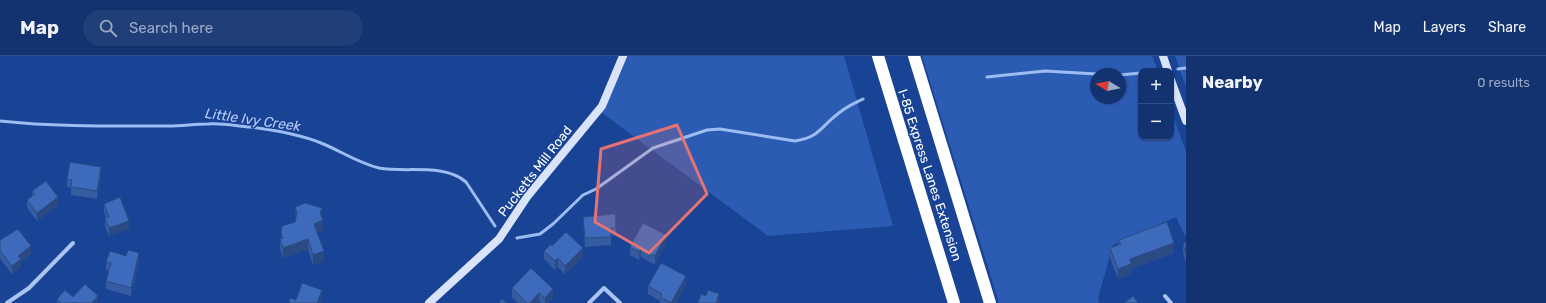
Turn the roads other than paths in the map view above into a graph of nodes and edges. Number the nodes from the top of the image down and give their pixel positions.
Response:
1 (623, 56) edge
2 (878, 56) edge
3 (914, 56) edge
4 (1163, 56) edge
5 (1167, 68) edge
6 (1174, 88) edge
7 (1186, 121) edge
8 (72, 243) dead end
9 (1165, 296) dead end
10 (7, 303) edge
11 (430, 303) edge
12 (589, 303) edge
13 (620, 303) edge
14 (954, 303) edge
15 (990, 303) edge
16 (1172, 303) edge

1 - 11 street, Pucketts Mill Road
2 - 14 highway, I-85 Express Lanes Extension
3 - 15 highway, I-85 Express Lanes Extension
4 - 5 street
6 - 7 street
8 - 10 street
9 - 16 street
12 - 13 street

